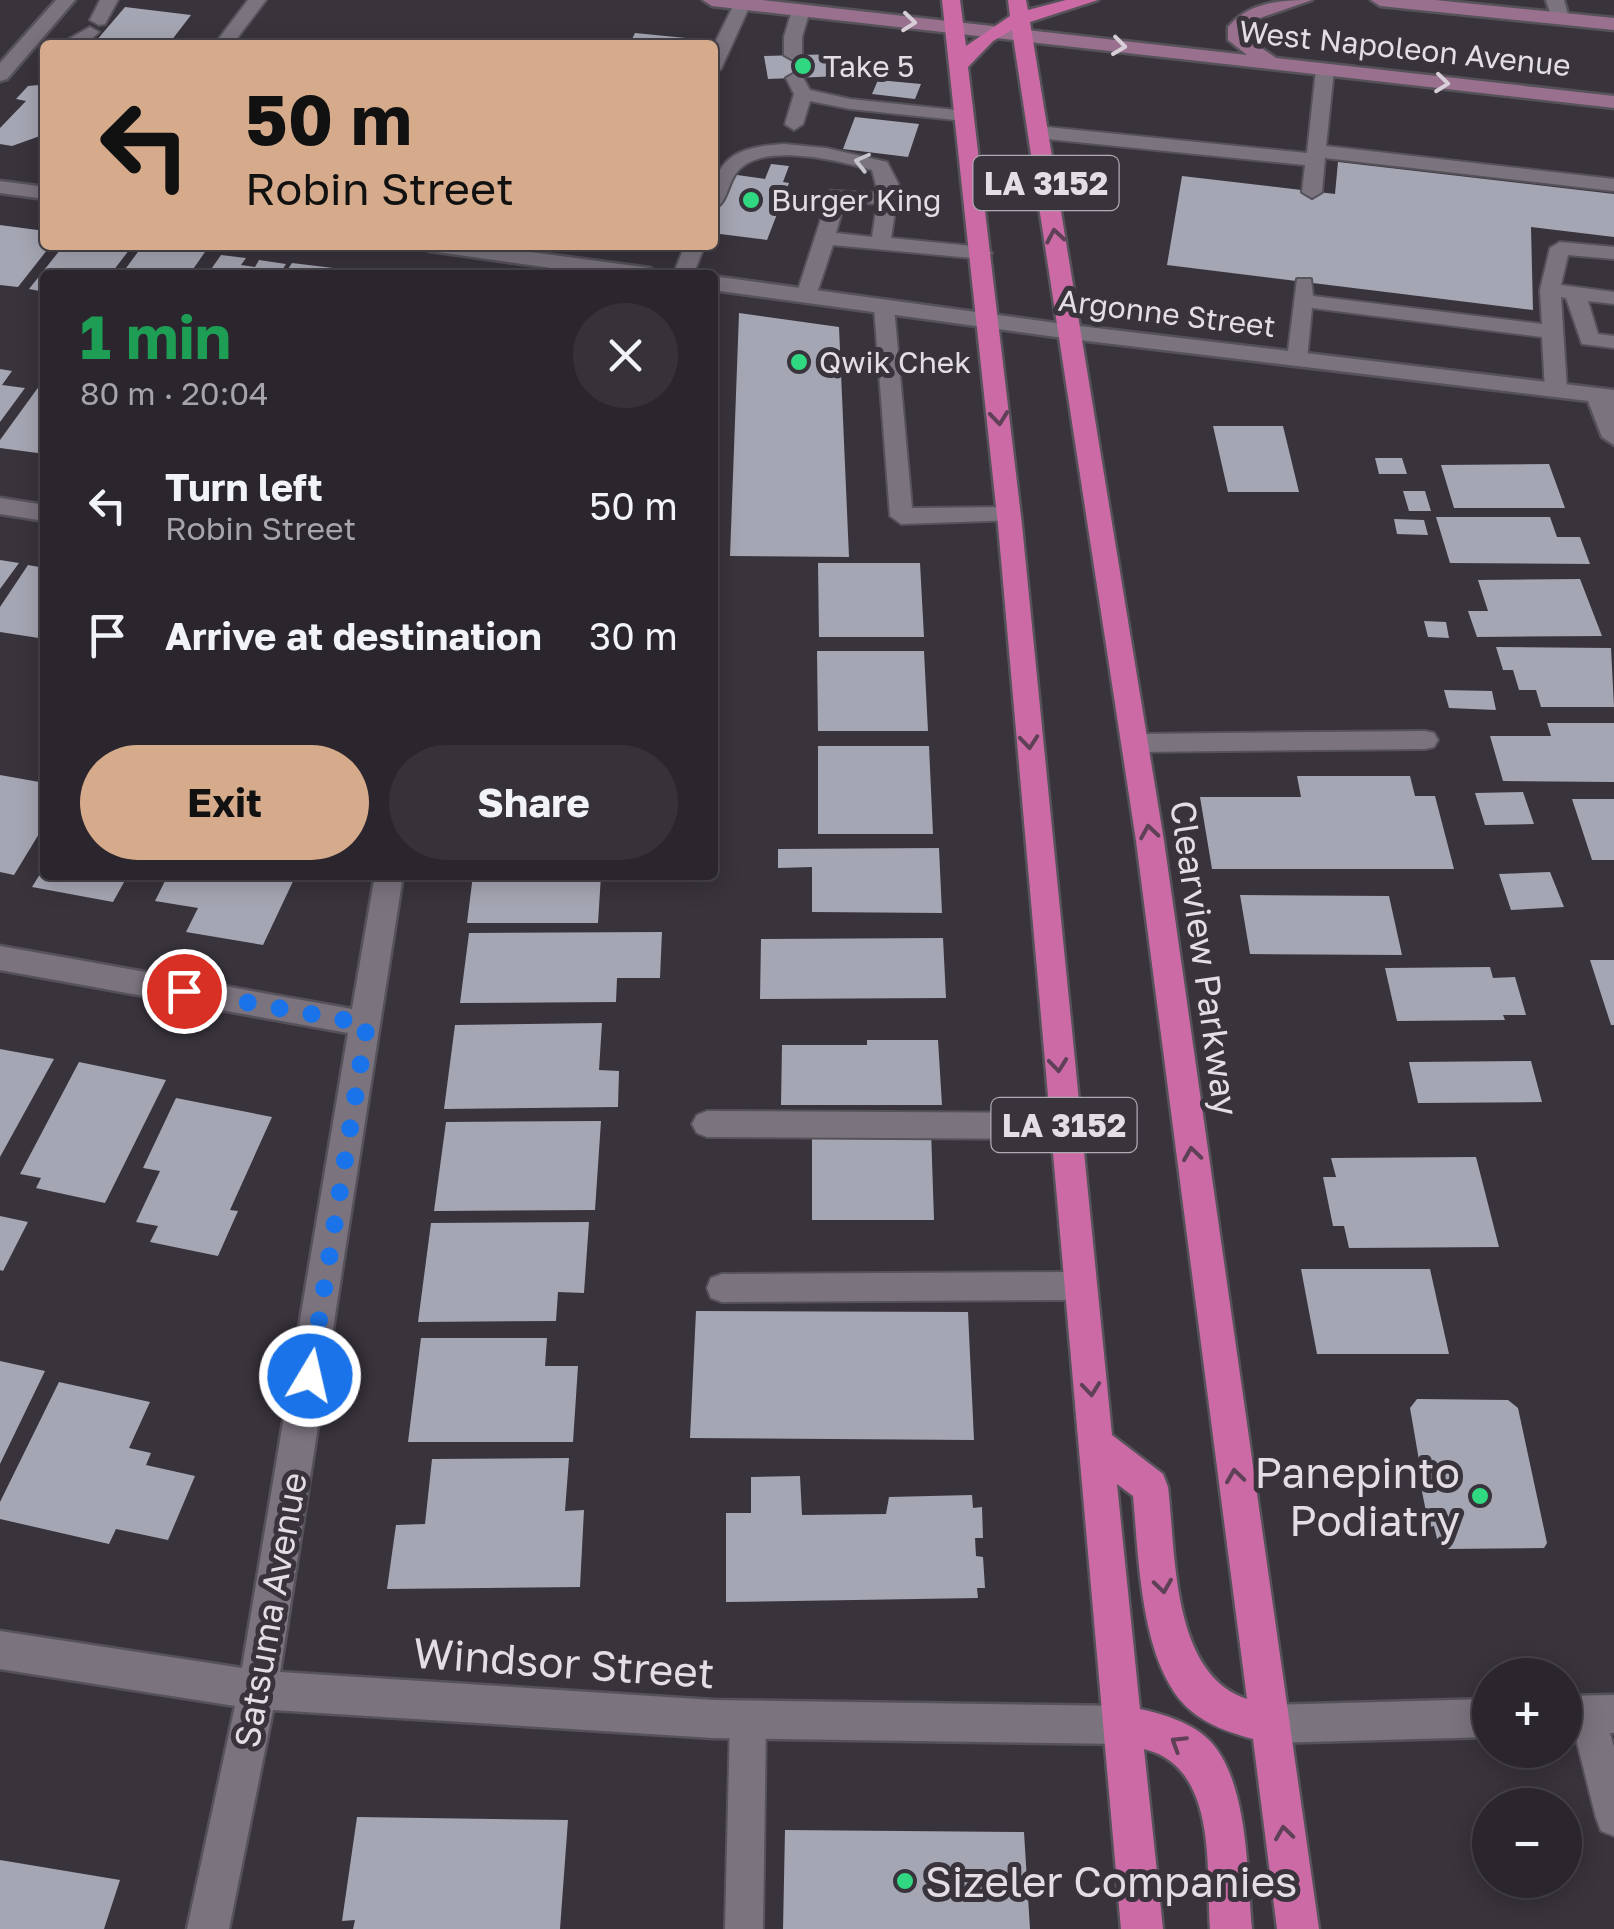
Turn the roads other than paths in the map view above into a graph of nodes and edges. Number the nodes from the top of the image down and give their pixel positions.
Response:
1 (66, 0) edge
2 (108, 0) edge
3 (257, 0) edge
4 (712, 0) edge
5 (950, 0) edge
6 (1089, 0) edge
7 (1303, 0) edge
8 (1380, 0) edge
9 (742, 3) junction
10 (1557, 9) edge
11 (801, 10) junction
12 (1020, 18) edge
13 (1610, 24) edge
14 (954, 27) junction
15 (990, 31) junction
16 (74, 40) edge
17 (227, 40) edge
18 (36, 46) edge
19 (794, 55) dead end
20 (718, 56) edge
21 (1279, 65) junction
22 (958, 66) junction
23 (1325, 70) junction
24 (0, 75) edge
25 (1614, 91) edge
26 (1562, 96) junction
27 (1614, 102) edge
28 (965, 116) junction
29 (794, 124) dead end
30 (1037, 132) junction
31 (1316, 156) junction
32 (1614, 185) edge
33 (0, 186) edge
34 (718, 191) edge
35 (40, 192) edge
36 (1312, 192) dead end
37 (887, 199) junction
38 (825, 238) junction
39 (881, 243) junction
40 (446, 250) edge
41 (982, 253) junction
42 (1614, 253) edge
43 (490, 264) edge
44 (577, 270) edge
45 (718, 285) edge
46 (1550, 290) junction
47 (1575, 293) junction
48 (806, 296) junction
49 (1614, 298) edge
50 (884, 307) junction
51 (990, 321) junction
52 (1071, 332) junction
53 (1553, 332) junction
54 (1614, 342) edge
55 (1297, 359) junction
56 (1556, 390) junction
57 (1606, 396) edge
58 (1614, 438) edge
59 (0, 506) edge
60 (40, 512) edge
61 (1009, 515) junction
62 (1425, 740) dead end
63 (1134, 743) junction
64 (388, 880) edge
65 (0, 958) edge
66 (367, 1024) junction
67 (707, 1124) dead end
68 (1064, 1126) junction
69 (1080, 1286) junction
70 (722, 1288) dead end
71 (1096, 1445) junction
72 (0, 1650) edge
73 (258, 1690) junction
74 (1589, 1715) edge
75 (1472, 1718) edge
76 (748, 1720) junction
77 (1124, 1724) junction
78 (1268, 1724) junction
79 (1614, 1818) edge
80 (208, 1929) edge
81 (744, 1929) edge
82 (1142, 1929) edge
83 (1232, 1929) edge
84 (1298, 1929) edge

1 - 18 street
2 - 16 lane
3 - 17 lane
4 - 9 main road, West Napoleon Avenue
5 - 14 highway, LA 3152
6 - 12 highway
7 - 21 main road
8 - 10 main road, West Napoleon Avenue
9 - 11 main road, West Napoleon Avenue
9 - 20 lane
10 - 13 main road, West Napoleon Avenue
11 -> 14 main road, West Napoleon Avenue
11 - 19 lane
12 - 15 main road, West Napoleon Avenue
12 -> 21 main road, West Napoleon Avenue
12 - 30 highway, Clearview Parkway / LA 3152
14 - 15 main road, West Napoleon Avenue
14 - 22 highway, LA 3152
15 - 22 highway
18 - 24 street
21 - 23 main road, West Napoleon Avenue
22 - 28 highway, LA 3152
23 -> 26 main road, West Napoleon Avenue
23 - 31 lane
25 - 26 main road
26 - 27 main road, West Napoleon Avenue
28 - 29 lane
28 - 41 highway, LA 3152
30 - 31 lane
52 -> 30 highway, Clearview Parkway / LA 3152
31 - 32 lane
31 - 36 lane
33 - 35 street
37 -> 34 lane
37 - 38 lane
37 - 39 lane
38 - 39 lane
38 - 48 lane
39 - 41 lane
40 - 43 street
41 - 51 highway, LA 3152
42 - 46 lane
43 - 44 street
45 - 48 street, Argonne Street
46 - 47 lane
46 - 53 lane
47 - 49 lane
47 - 54 lane
48 - 50 street, Argonne Street
50 - 51 street, Argonne Street
50 - 61 lane
51 - 52 street, Argonne Street
51 -> 61 highway, LA 3152
52 - 55 street, Argonne Street
52 - 63 highway, Clearview Parkway / LA 3152
53 - 55 lane
53 - 56 lane
55 - 56 street, Argonne Street
56 - 57 street, Argonne Street
57 - 58 street
59 - 60 street
61 -> 68 highway, LA 3152
62 - 63 lane
78 -> 63 highway, Clearview Parkway / LA 3152
64 - 66 street, Satsuma Avenue
65 - 66 street
66 - 73 street, Satsuma Avenue
67 - 68 lane
68 - 69 highway, LA 3152
69 - 70 lane
69 -> 71 highway, LA 3152
71 - 77 highway, LA 3152
71 -> 78 highway
72 - 73 street, Windsor Street
73 - 76 street, Windsor Street
73 - 80 street, Satsuma Avenue
74 - 79 lane
75 - 78 street
76 - 77 street, Windsor Street
76 - 81 lane
77 - 82 highway, LA 3152
83 -> 77 highway
84 -> 78 highway, Clearview Parkway / LA 3152

